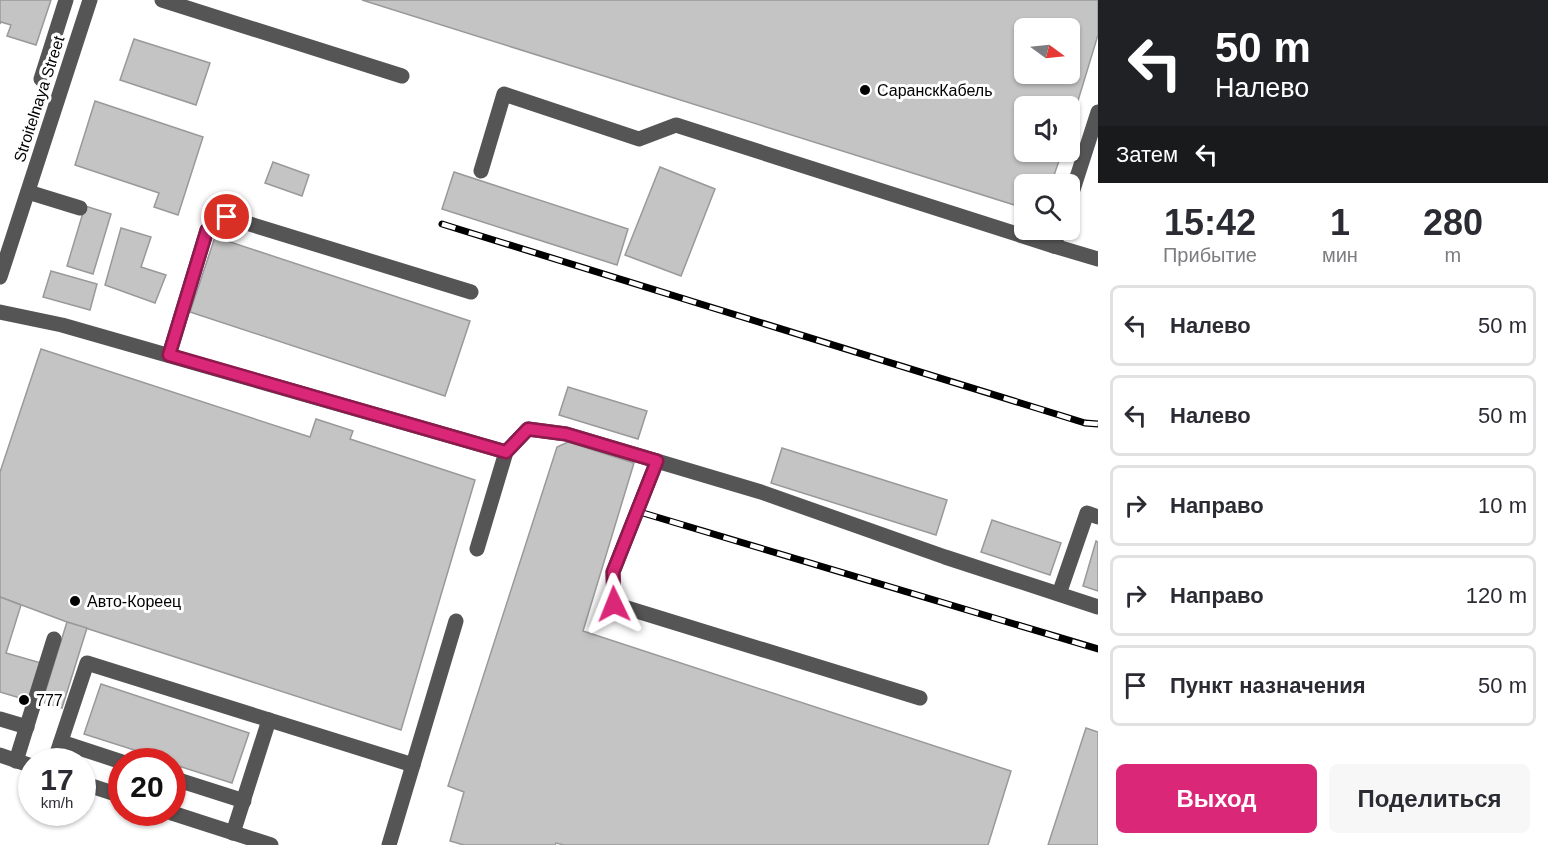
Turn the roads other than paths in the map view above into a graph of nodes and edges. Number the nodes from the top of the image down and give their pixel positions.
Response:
1 (66, 0) edge
2 (90, 0) edge
3 (162, 0) edge
4 (402, 76) dead end
5 (41, 79) dead end
6 (1098, 112) edge
7 (481, 171) dead end
8 (1078, 174) edge
9 (28, 192) junction
10 (80, 208) dead end
11 (1056, 240) edge
12 (1054, 246) junction
13 (1098, 259) edge
14 (0, 277) edge
15 (471, 292) dead end
16 (0, 312) edge
17 (169, 355) junction
18 (506, 452) junction
19 (657, 461) junction
20 (1098, 517) edge
21 (477, 549) dead end
22 (1059, 594) junction
23 (1098, 607) edge
24 (456, 621) dead end
25 (54, 639) dead end
26 (920, 698) dead end
27 (0, 719) edge
28 (269, 720) junction
29 (27, 727) junction
30 (61, 742) junction
31 (59, 748) edge
32 (0, 755) edge
33 (108, 757) edge
34 (16, 761) joint
35 (413, 765) junction
36 (186, 783) edge
37 (243, 801) junction
38 (186, 818) edge
39 (233, 833) junction
40 (271, 845) edge
41 (389, 845) edge

1 - 5 street
2 - 9 street, Stroitelnaya Street
3 - 4 street
6 - 8 street
7 - 12 street
9 - 10 street
9 - 14 street, Stroitelnaya Street
11 - 12 street
12 - 13 street
15 - 17 street
16 - 17 street
17 - 18 street
18 - 19 street
18 - 21 street
19 - 22 street
19 - 26 street
20 - 22 street
22 - 23 street
24 - 35 street
25 - 29 street
27 - 29 street
28 - 30 street
28 - 35 street
28 - 37 street
29 - 34 street
30 - 31 street
30 - 33 street
32 - 34 street
35 - 41 street
36 - 37 street
37 - 39 street
38 - 39 street
39 - 40 street

